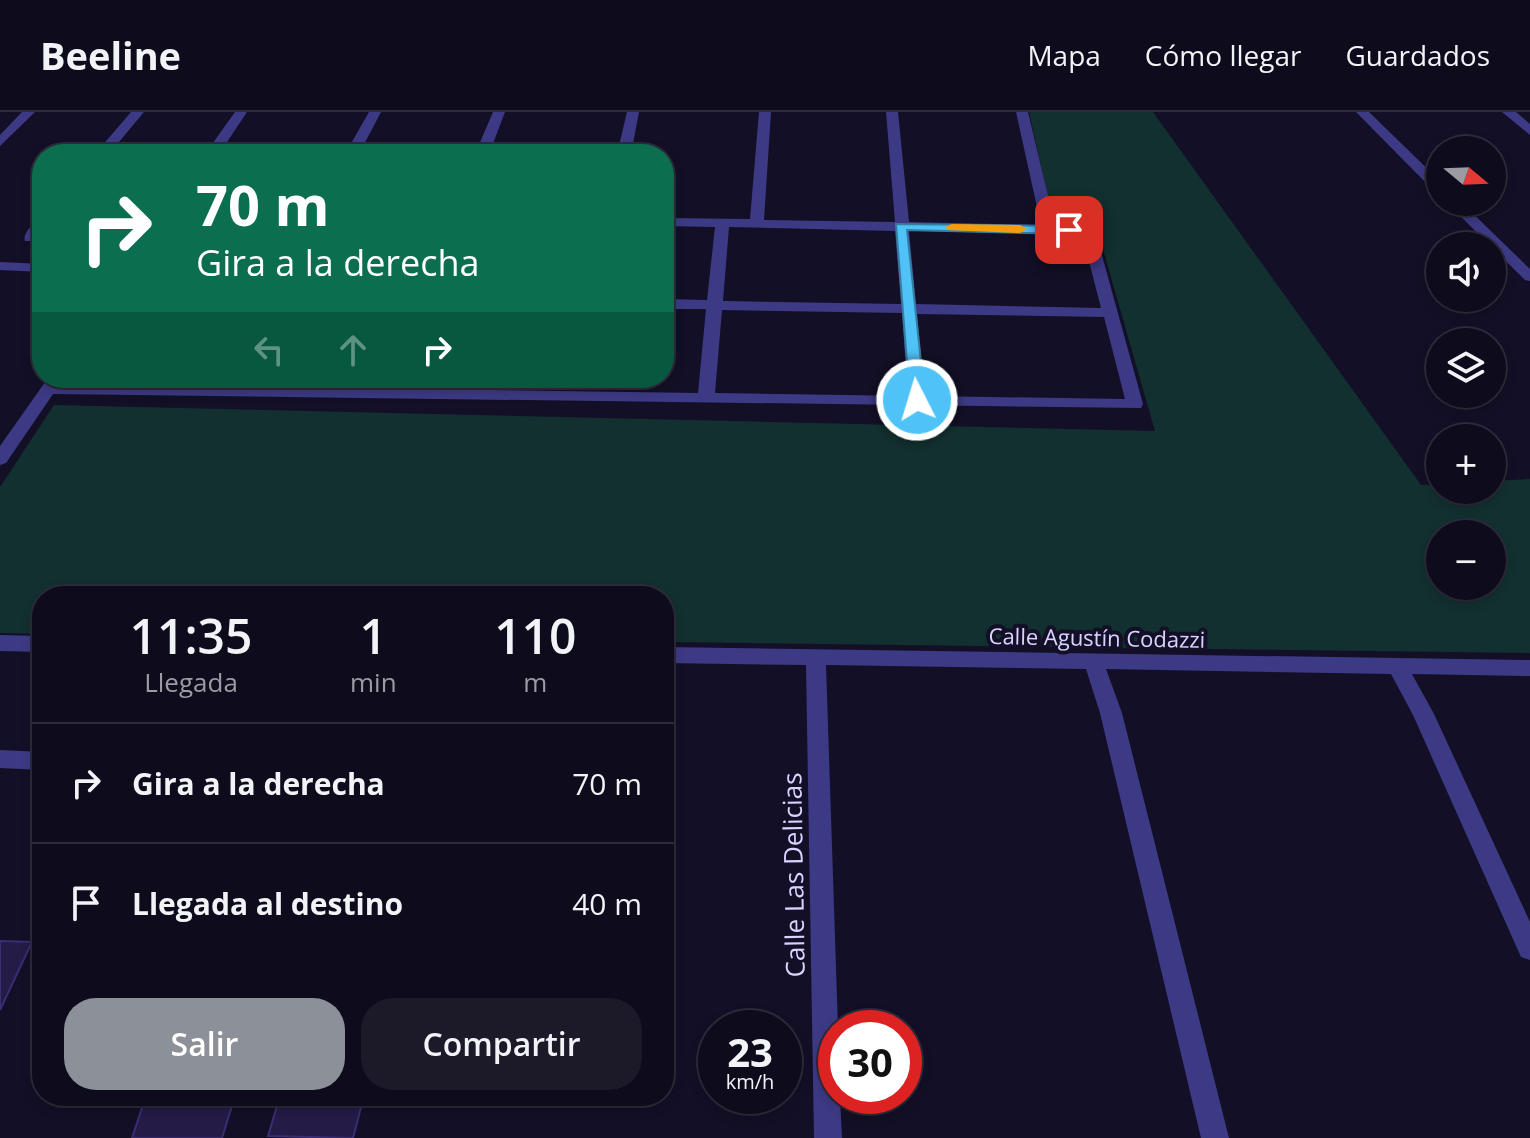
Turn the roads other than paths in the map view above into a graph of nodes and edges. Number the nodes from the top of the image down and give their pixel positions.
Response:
1 (29, 112) edge
2 (138, 112) edge
3 (241, 112) edge
4 (375, 112) edge
5 (499, 112) edge
6 (633, 112) edge
7 (765, 112) edge
8 (892, 112) edge
9 (1022, 112) edge
10 (1362, 112) edge
11 (1508, 112) edge
12 (1530, 131) edge
13 (0, 142) edge
14 (111, 144) edge
15 (219, 144) edge
16 (357, 144) edge
17 (486, 144) edge
18 (626, 144) edge
19 (1426, 175) edge
20 (1467, 216) edge
21 (674, 222) edge
22 (722, 223) junction
23 (757, 224) junction
24 (901, 226) junction
25 (1049, 229) junction
26 (32, 236) edge
27 (30, 238) dead end
28 (0, 266) edge
29 (32, 268) edge
30 (1530, 277) edge
31 (674, 304) edge
32 (715, 305) junction
33 (909, 309) junction
34 (1111, 313) junction
35 (50, 388) edge
36 (445, 388) edge
37 (706, 398) junction
38 (917, 400) junction
39 (0, 459) edge
40 (0, 643) edge
41 (32, 644) edge
42 (674, 655) edge
43 (816, 659) junction
44 (1093, 661) junction
45 (1397, 666) junction
46 (1530, 668) edge
47 (0, 759) edge
48 (32, 761) edge
49 (1530, 949) edge
50 (828, 1138) edge
51 (1215, 1138) edge

1 - 13 street
2 - 14 street
3 - 15 street
4 - 16 street
5 - 17 street
6 - 18 street
7 - 23 street
8 - 24 street
9 - 25 street
10 - 19 street
11 - 12 street
20 - 30 street
21 - 22 street
22 - 23 street
22 - 32 street
23 - 24 street
24 - 25 street
24 - 33 street
25 - 34 street
26 - 27 street
28 - 29 street
31 - 32 street
32 - 33 street
32 - 37 street
33 - 34 street
33 - 38 street
34 - 38 street
35 - 39 street
36 - 37 street
37 - 38 street
40 - 41 street
42 - 43 street, Calle Agustín Codazzi
43 - 44 street, Calle Agustín Codazzi
43 - 50 street, Calle Las Delicias
44 - 45 street, Calle Agustín Codazzi
44 - 51 street
45 - 46 street, Calle Agustín Codazzi
45 - 49 street
47 - 48 street

